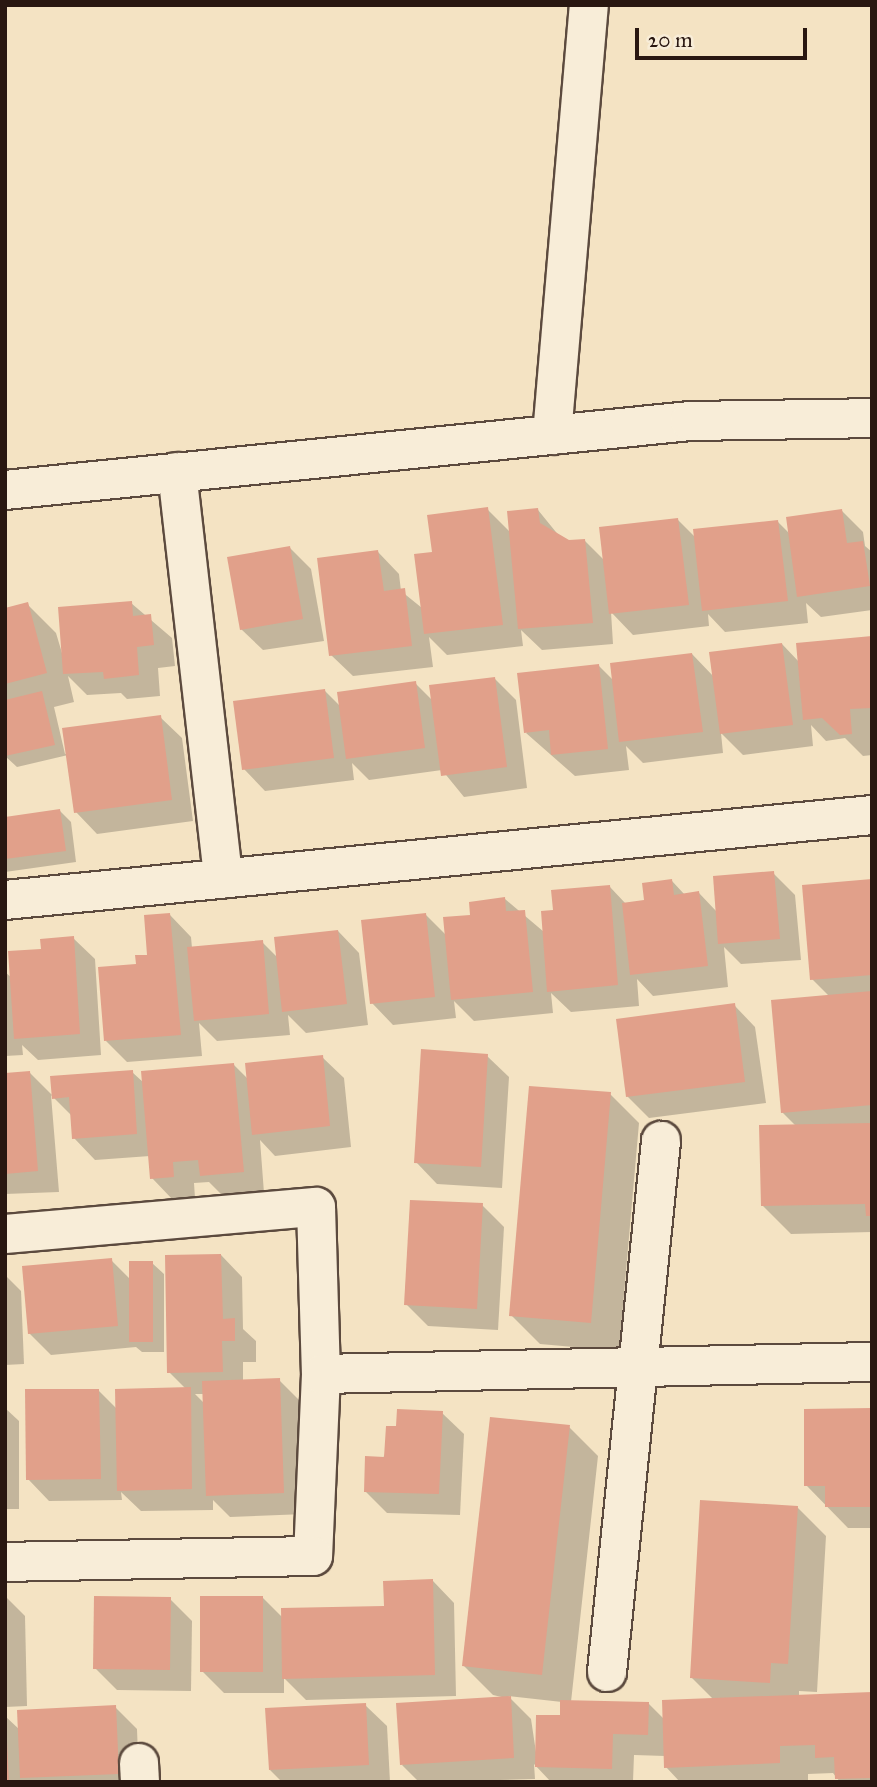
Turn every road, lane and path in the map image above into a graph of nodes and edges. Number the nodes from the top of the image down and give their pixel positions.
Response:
1 (589, 5) edge
2 (872, 418) edge
3 (552, 435) junction
4 (177, 472) junction
5 (5, 490) edge
6 (872, 815) edge
7 (223, 878) junction
8 (5, 900) edge
9 (661, 1141) dead end
10 (5, 1234) edge
11 (872, 1362) edge
12 (639, 1367) junction
13 (321, 1374) junction
14 (5, 1562) edge
15 (607, 1672) dead end

1 - 3 street
2 - 3 street
3 - 4 street
4 - 5 street
4 - 7 street
6 - 7 street
7 - 8 street
9 - 12 street
10 - 13 street
11 - 12 street
12 - 13 street
12 - 15 street
13 - 14 street

